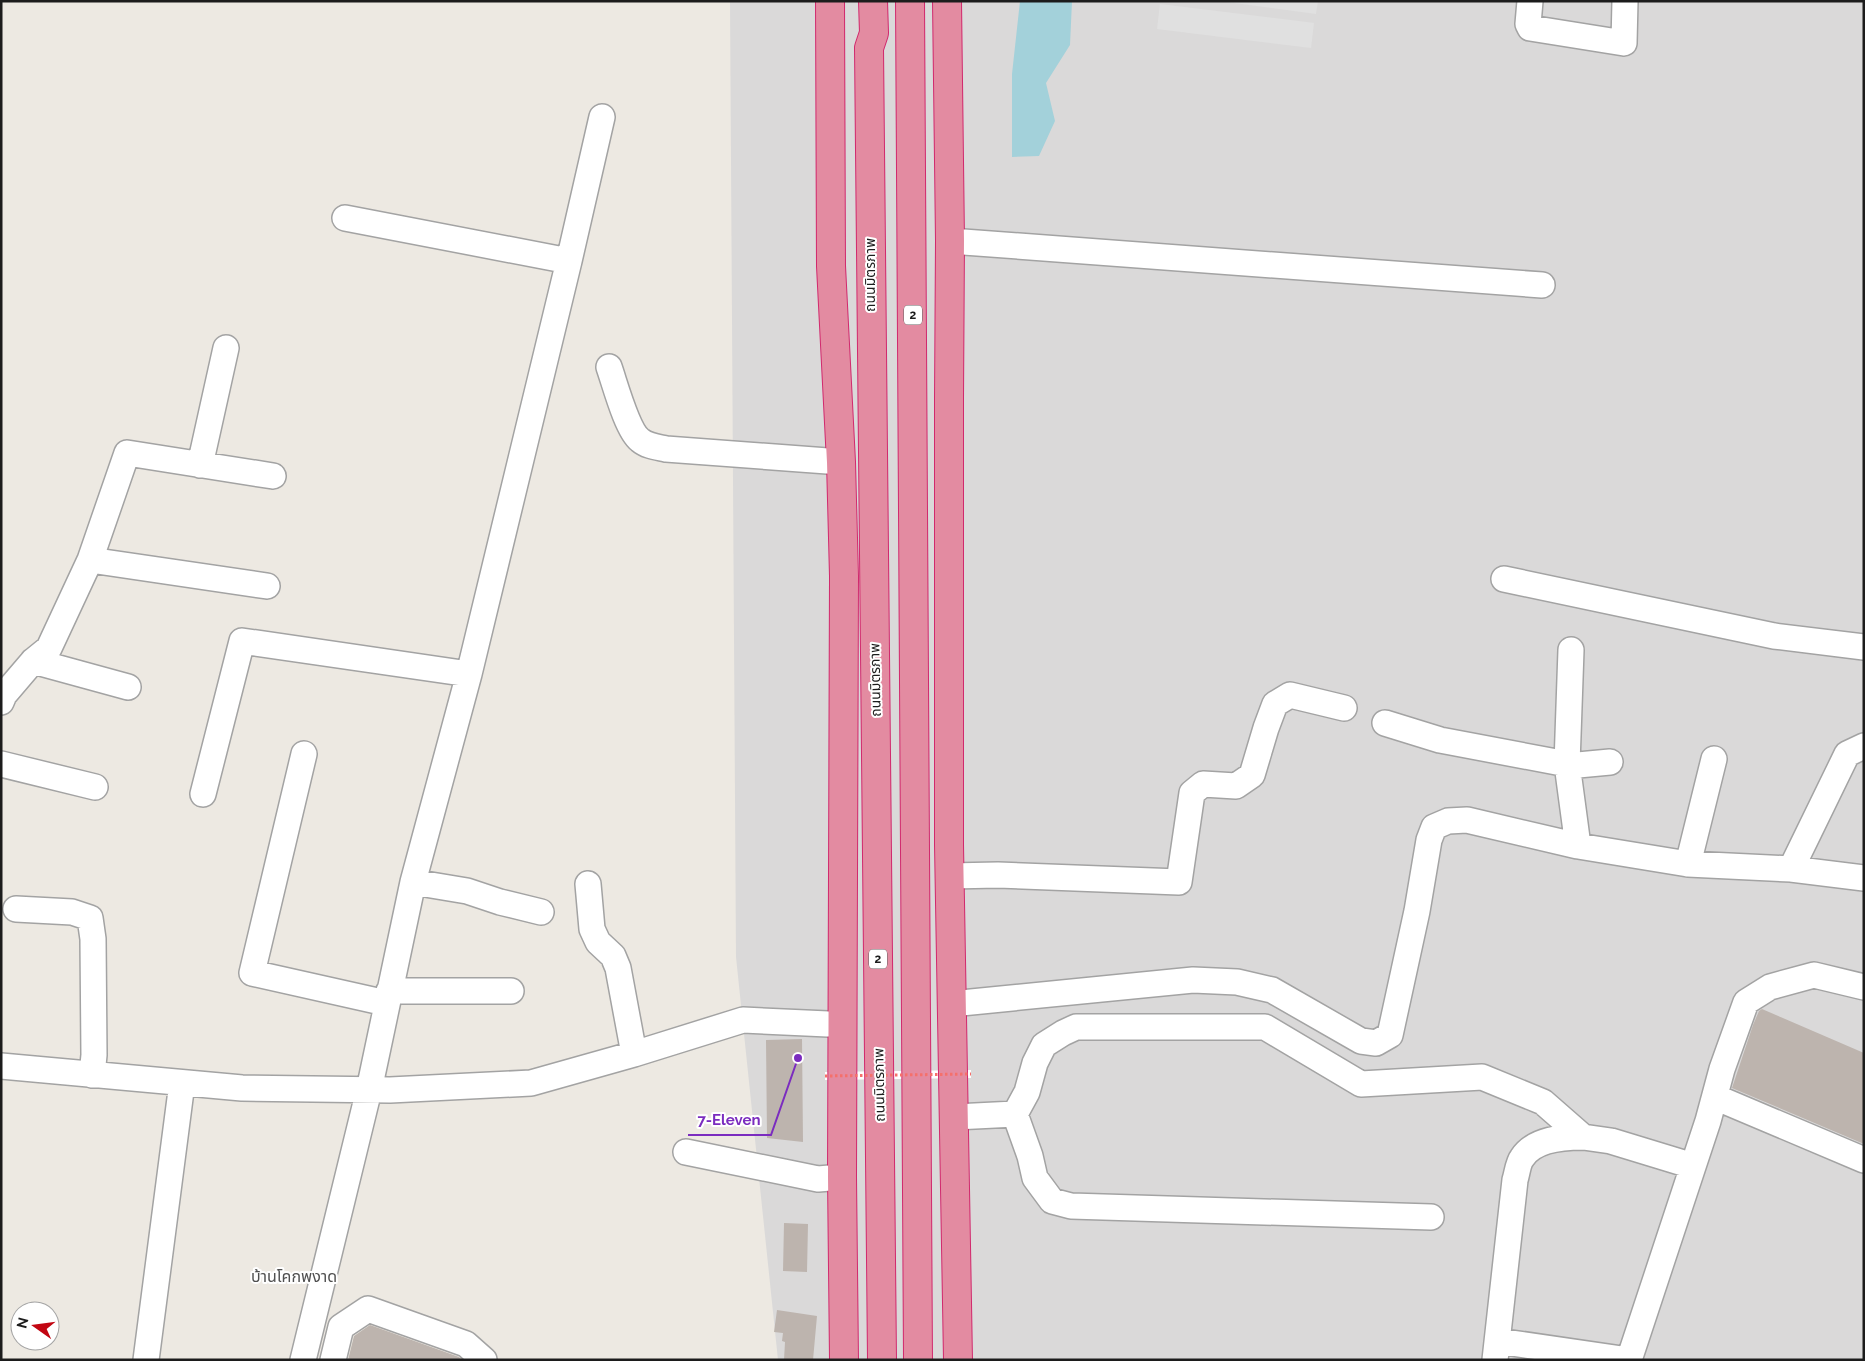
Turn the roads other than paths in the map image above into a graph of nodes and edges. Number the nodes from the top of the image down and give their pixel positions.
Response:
1 (830, 1) edge
2 (857, 1) edge
3 (873, 1) edge
4 (910, 1) edge
5 (947, 1) edge
6 (1530, 1) edge
7 (1625, 1) edge
8 (868, 48) junction
9 (602, 117) dead end
10 (345, 218) dead end
11 (950, 241) junction
12 (569, 261) junction
13 (1542, 286) dead end
14 (226, 348) dead end
15 (609, 367) dead end
16 (841, 462) junction
17 (200, 465) junction
18 (273, 476) dead end
19 (90, 560) junction
20 (1504, 580) dead end
21 (267, 586) dead end
22 (1864, 647) edge
23 (1571, 650) dead end
24 (33, 661) junction
25 (874, 667) junction
26 (915, 669) junction
27 (469, 674) junction
28 (128, 687) dead end
29 (1, 702) edge
30 (1344, 708) dead end
31 (1385, 723) dead end
32 (1864, 746) edge
33 (304, 754) dead end
34 (1714, 759) dead end
35 (1610, 762) dead end
36 (1, 764) edge
37 (1567, 764) junction
38 (95, 787) dead end
39 (203, 794) dead end
40 (950, 817) junction
41 (844, 827) junction
42 (1578, 846) junction
43 (1688, 864) junction
44 (1791, 869) junction
45 (950, 876) junction
46 (1864, 878) edge
47 (414, 882) junction
48 (588, 884) dead end
49 (16, 910) dead end
50 (541, 912) dead end
51 (1864, 987) edge
52 (511, 992) dead end
53 (388, 997) junction
54 (951, 1004) junction
55 (828, 1024) dead end
56 (634, 1054) junction
57 (1, 1066) edge
58 (92, 1074) junction
59 (182, 1083) junction
60 (369, 1090) junction
61 (1715, 1097) junction
62 (1015, 1114) junction
63 (955, 1117) junction
64 (1583, 1137) junction
65 (686, 1152) dead end
66 (1864, 1160) edge
67 (1693, 1166) junction
68 (842, 1177) junction
69 (1431, 1217) dead end
70 (1497, 1350) edge
71 (146, 1360) edge
72 (303, 1360) edge
73 (333, 1360) edge
74 (484, 1360) edge
75 (844, 1360) edge
76 (882, 1360) edge
77 (918, 1360) edge
78 (958, 1360) edge
79 (1629, 1360) edge

1 - 16 highway
2 - 8 highway
3 - 8 highway, ถนนมิตรภาพ / 2
4 - 26 highway, 2
5 - 11 highway
6 - 7 street
8 - 25 highway, ถนนมิตรภาพ / 2
9 - 12 street
10 - 12 street
11 - 13 street
11 - 40 highway
12 - 27 street
14 - 17 street
15 - 16 street
16 - 41 highway
17 - 18 street
17 - 19 street
19 - 21 street
19 - 24 street
20 - 22 street
23 - 37 street
24 - 28 street
24 - 29 street
25 - 41 highway
25 - 76 highway, ถนนมิตรภาพ / 2
26 - 40 highway
26 - 77 highway, 2
27 - 39 street
27 - 47 street
30 - 45 street
31 - 37 street
32 - 44 street
33 - 53 street
34 - 43 street
35 - 37 street
36 - 38 street
37 - 42 street
40 - 45 highway
41 - 68 highway
42 - 43 street
42 - 54 street
43 - 44 street
44 - 46 street
45 - 54 highway
47 - 50 street
47 - 53 street
48 - 56 street
49 - 58 street
51 - 61 street
52 - 53 street
53 - 60 street
54 - 63 highway
55 - 56 street
56 - 60 street
57 - 58 street
58 - 59 street
59 - 60 street
59 - 71 street
60 - 72 street
61 - 66 street
61 - 67 street
62 - 63 street
62 - 64 street
62 - 69 street
63 - 78 highway
64 - 67 street
64 - 70 street
65 - 68 street
67 - 79 street
68 - 75 highway
70 - 79 street
73 - 74 street

